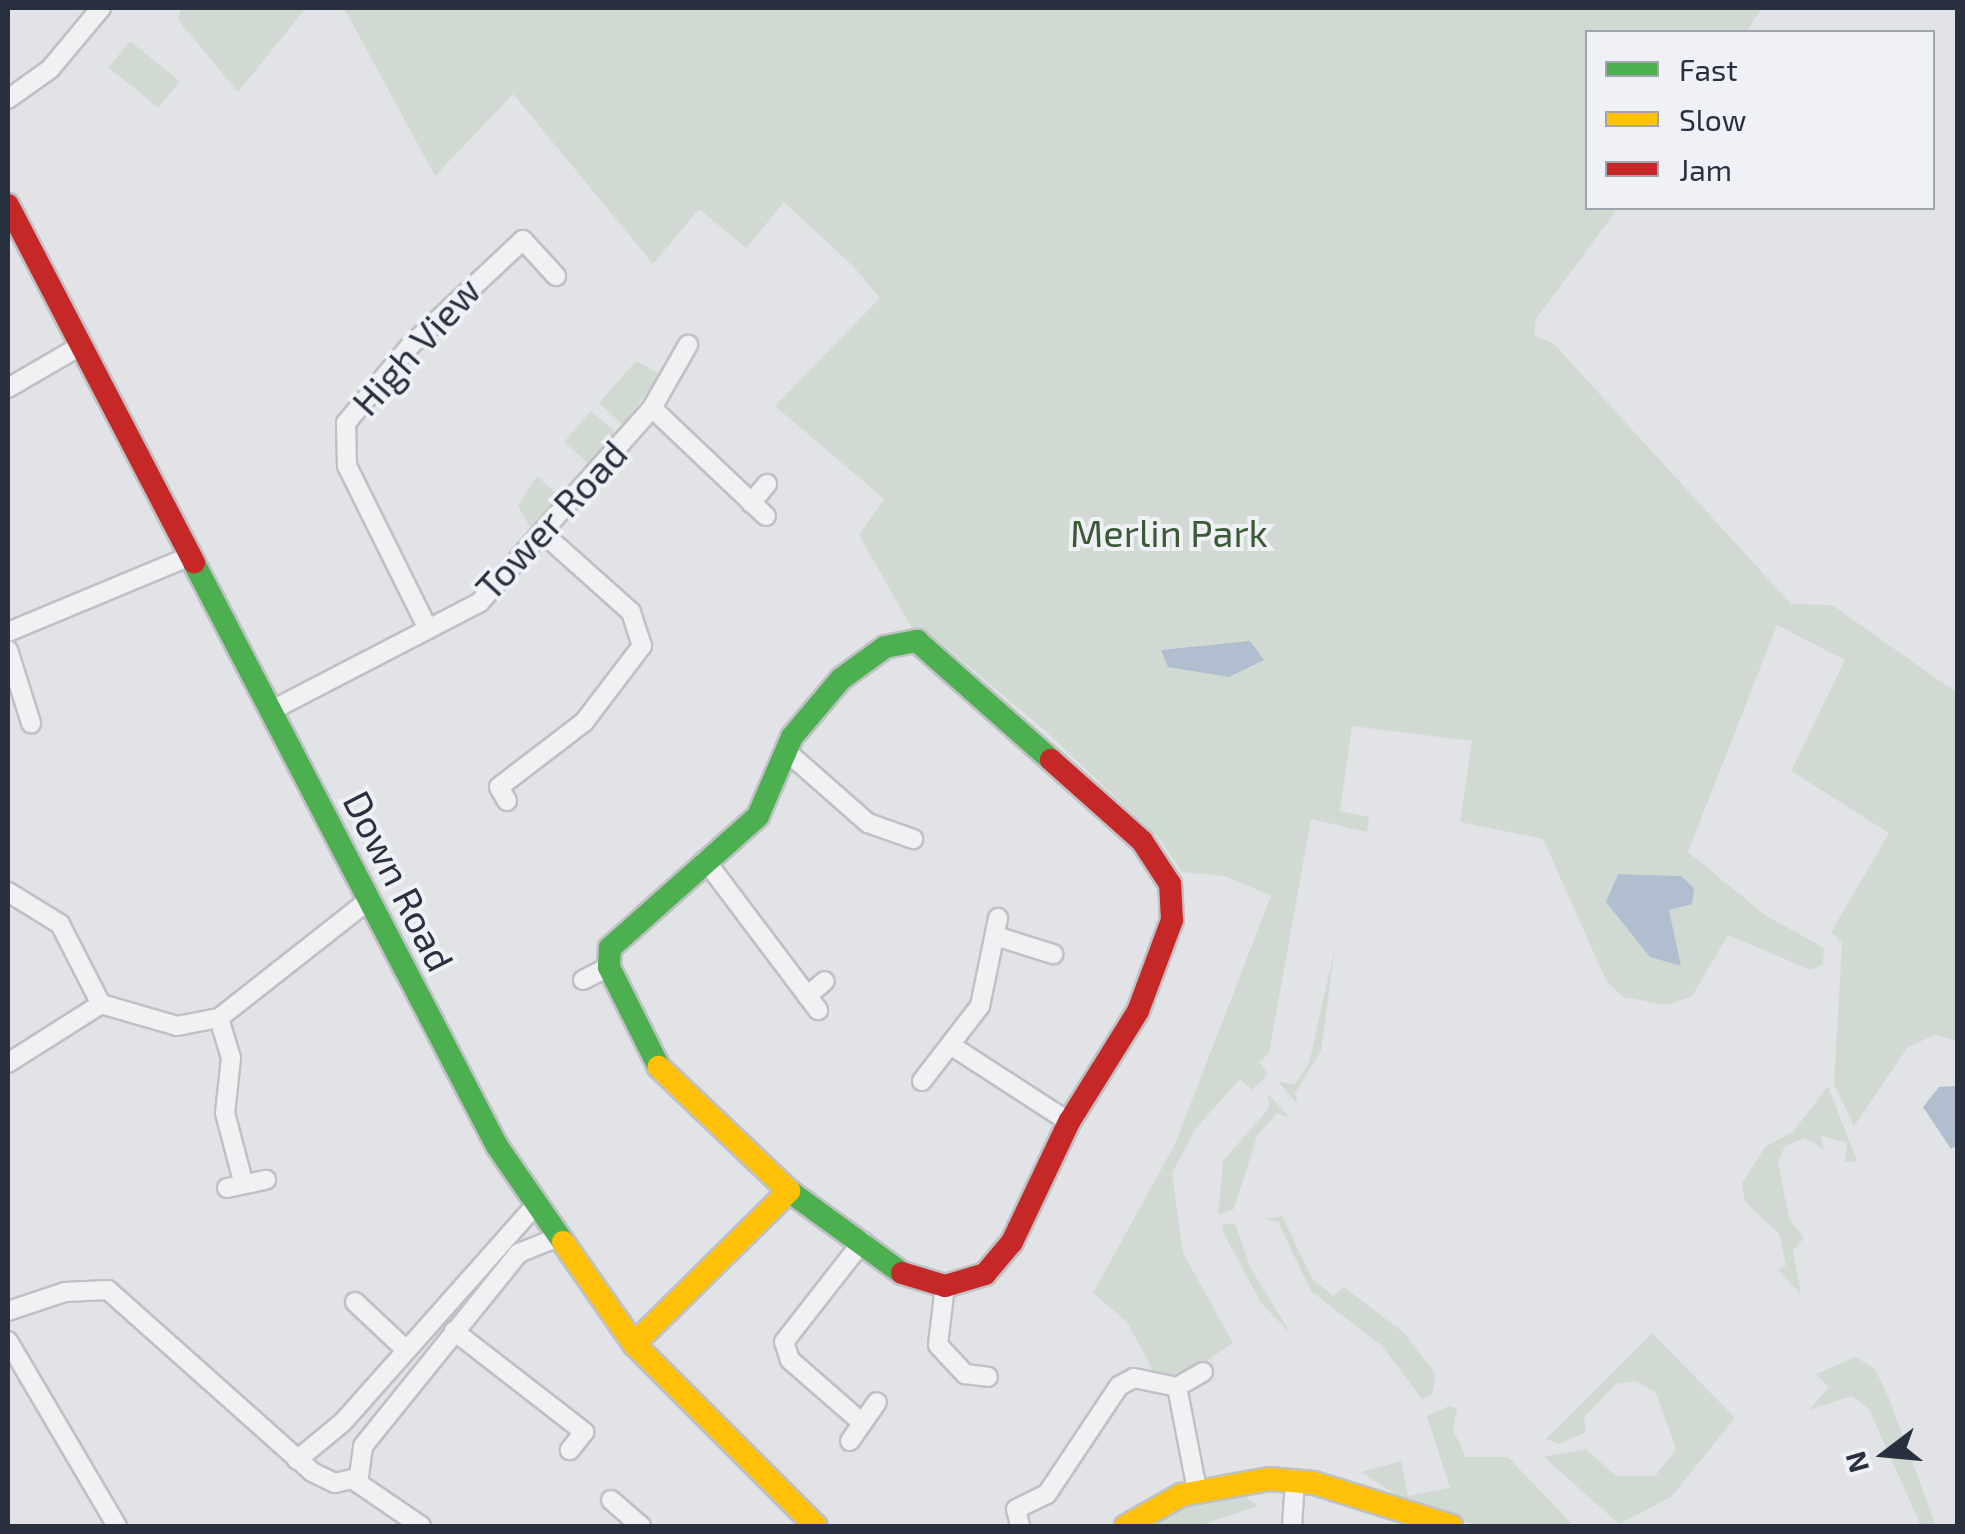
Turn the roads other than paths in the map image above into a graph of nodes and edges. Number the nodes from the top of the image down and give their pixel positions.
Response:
1 (100, 8) edge
2 (8, 99) edge
3 (8, 205) edge
4 (509, 225) dead end
5 (523, 240) junction
6 (556, 276) dead end
7 (82, 345) junction
8 (688, 345) dead end
9 (8, 388) edge
10 (652, 408) junction
11 (766, 484) dead end
12 (750, 503) junction
13 (766, 516) dead end
14 (546, 536) junction
15 (190, 556) junction
16 (428, 630) junction
17 (8, 632) edge
18 (8, 650) edge
19 (42, 693) dead end
20 (22, 701) junction
21 (272, 710) junction
22 (31, 723) dead end
23 (786, 751) junction
24 (488, 770) dead end
25 (887, 833) junction
26 (913, 838) dead end
27 (886, 853) dead end
28 (705, 860) junction
29 (8, 892) edge
30 (368, 900) junction
31 (1052, 954) dead end
32 (610, 967) junction
33 (583, 980) dead end
34 (825, 981) dead end
35 (100, 1004) junction
36 (219, 1018) junction
37 (955, 1048) junction
38 (8, 1063) edge
39 (922, 1080) dead end
40 (1069, 1122) junction
41 (266, 1180) dead end
42 (789, 1191) junction
43 (535, 1206) junction
44 (556, 1238) junction
45 (863, 1241) junction
46 (945, 1286) junction
47 (355, 1302) dead end
48 (8, 1311) edge
49 (454, 1331) junction
50 (8, 1341) edge
51 (634, 1344) junction
52 (405, 1349) junction
53 (1203, 1372) dead end
54 (988, 1377) dead end
55 (1177, 1386) junction
56 (877, 1402) dead end
57 (860, 1421) junction
58 (850, 1442) dead end
59 (570, 1450) dead end
60 (296, 1460) junction
61 (356, 1478) junction
62 (1295, 1480) junction
63 (1196, 1490) junction
64 (612, 1500) dead end
65 (628, 1522) edge
66 (117, 1526) edge
67 (421, 1526) edge
68 (816, 1526) edge
69 (1020, 1526) edge
70 (1126, 1526) edge
71 (1292, 1526) edge
72 (1451, 1526) edge

1 - 2 street
3 - 7 street, Down Road
4 - 5 street
5 - 6 street
5 - 16 street, High View
7 - 9 street
7 - 15 street, Down Road
8 - 10 street, Tower Road
10 - 12 street
10 - 14 street, Tower Road
11 - 12 street
12 - 13 street
14 - 16 street, Tower Road
14 - 24 street
15 - 17 street
15 - 21 street, Down Road
16 - 21 street, Tower Road
18 - 20 street
19 - 20 street
20 - 22 street
21 - 30 street, Down Road
23 - 25 street
23 - 28 street
23 - 40 street
25 - 26 street
25 - 27 street
28 - 32 street
28 - 34 street
29 - 35 street
30 - 36 street
30 - 43 street, Down Road
31 - 37 street
32 - 33 street
32 - 42 street
35 - 36 street
35 - 38 street
36 - 41 street
37 - 39 street
37 - 40 street
40 - 46 street
42 - 45 street
42 - 51 street
43 - 44 street, Down Road
43 - 52 street
44 - 49 street
44 - 51 street, Down Road
45 - 46 street
45 - 57 street
46 - 54 street
47 - 52 street
48 - 60 street
49 - 59 street
49 - 61 street
50 - 66 street
51 - 68 street, Down Road
52 - 60 street
53 - 55 street
55 - 63 street
55 - 69 street
56 - 57 street
57 - 58 street
60 - 61 street
61 - 67 street
62 - 63 street
62 - 71 street
62 - 72 street
63 - 70 street
64 - 65 street

